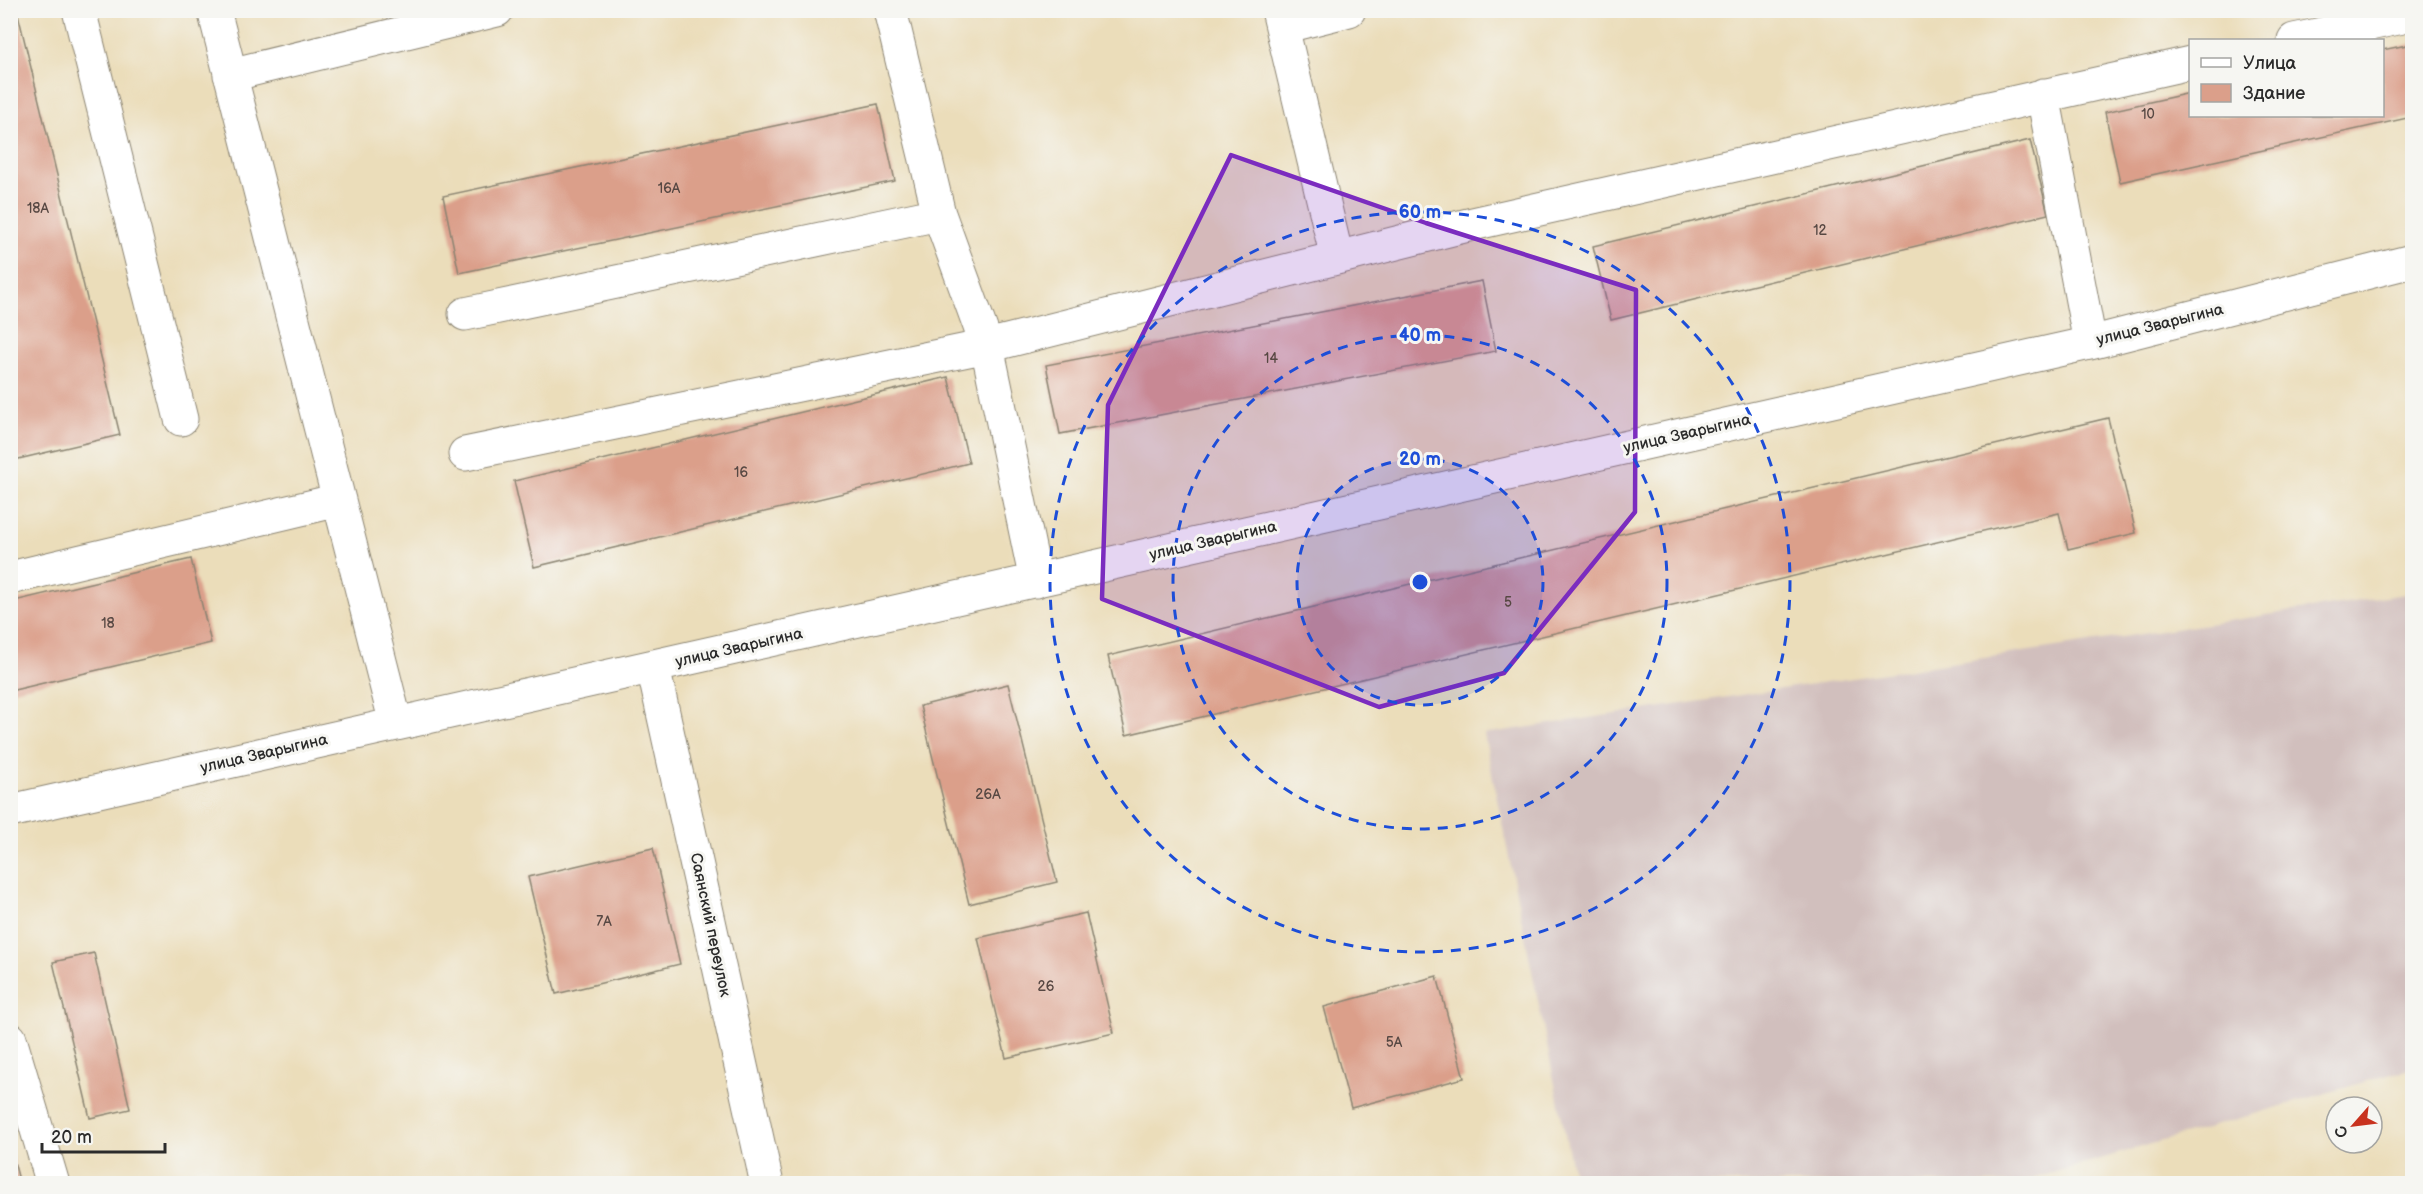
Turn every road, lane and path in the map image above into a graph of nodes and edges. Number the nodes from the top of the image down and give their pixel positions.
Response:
1 (80, 10) edge
2 (214, 10) edge
3 (497, 10) edge
4 (890, 10) edge
5 (1349, 10) edge
6 (2412, 15) edge
7 (1280, 19) edge
8 (2299, 39) edge
9 (2189, 63) edge
10 (230, 75) junction
11 (2043, 95) junction
12 (939, 214) junction
13 (1337, 258) junction
14 (2412, 261) edge
15 (465, 314) dead end
16 (2090, 343) junction
17 (987, 346) junction
18 (181, 419) dead end
19 (465, 454) dead end
20 (339, 500) junction
21 (10, 578) edge
22 (1036, 580) junction
23 (653, 667) junction
24 (396, 724) junction
25 (10, 811) edge
26 (10, 1039) edge
27 (53, 1184) edge
28 (767, 1184) edge

1 - 18 street
2 - 10 street
3 - 10 street
4 - 12 street
5 - 7 street
6 - 8 street
7 - 13 street
9 - 11 street
10 - 20 street
11 - 13 street
11 - 16 street
12 - 15 street
12 - 17 street
13 - 17 street
14 - 16 street, улица Зварыгина
16 - 22 street, улица Зварыгина
17 - 19 street
17 - 22 street
20 - 21 street
20 - 24 street
22 - 23 street, улица Зварыгина
23 - 24 street, улица Зварыгина
23 - 28 street, Саянский переулок
24 - 25 street, улица Зварыгина
26 - 27 street

